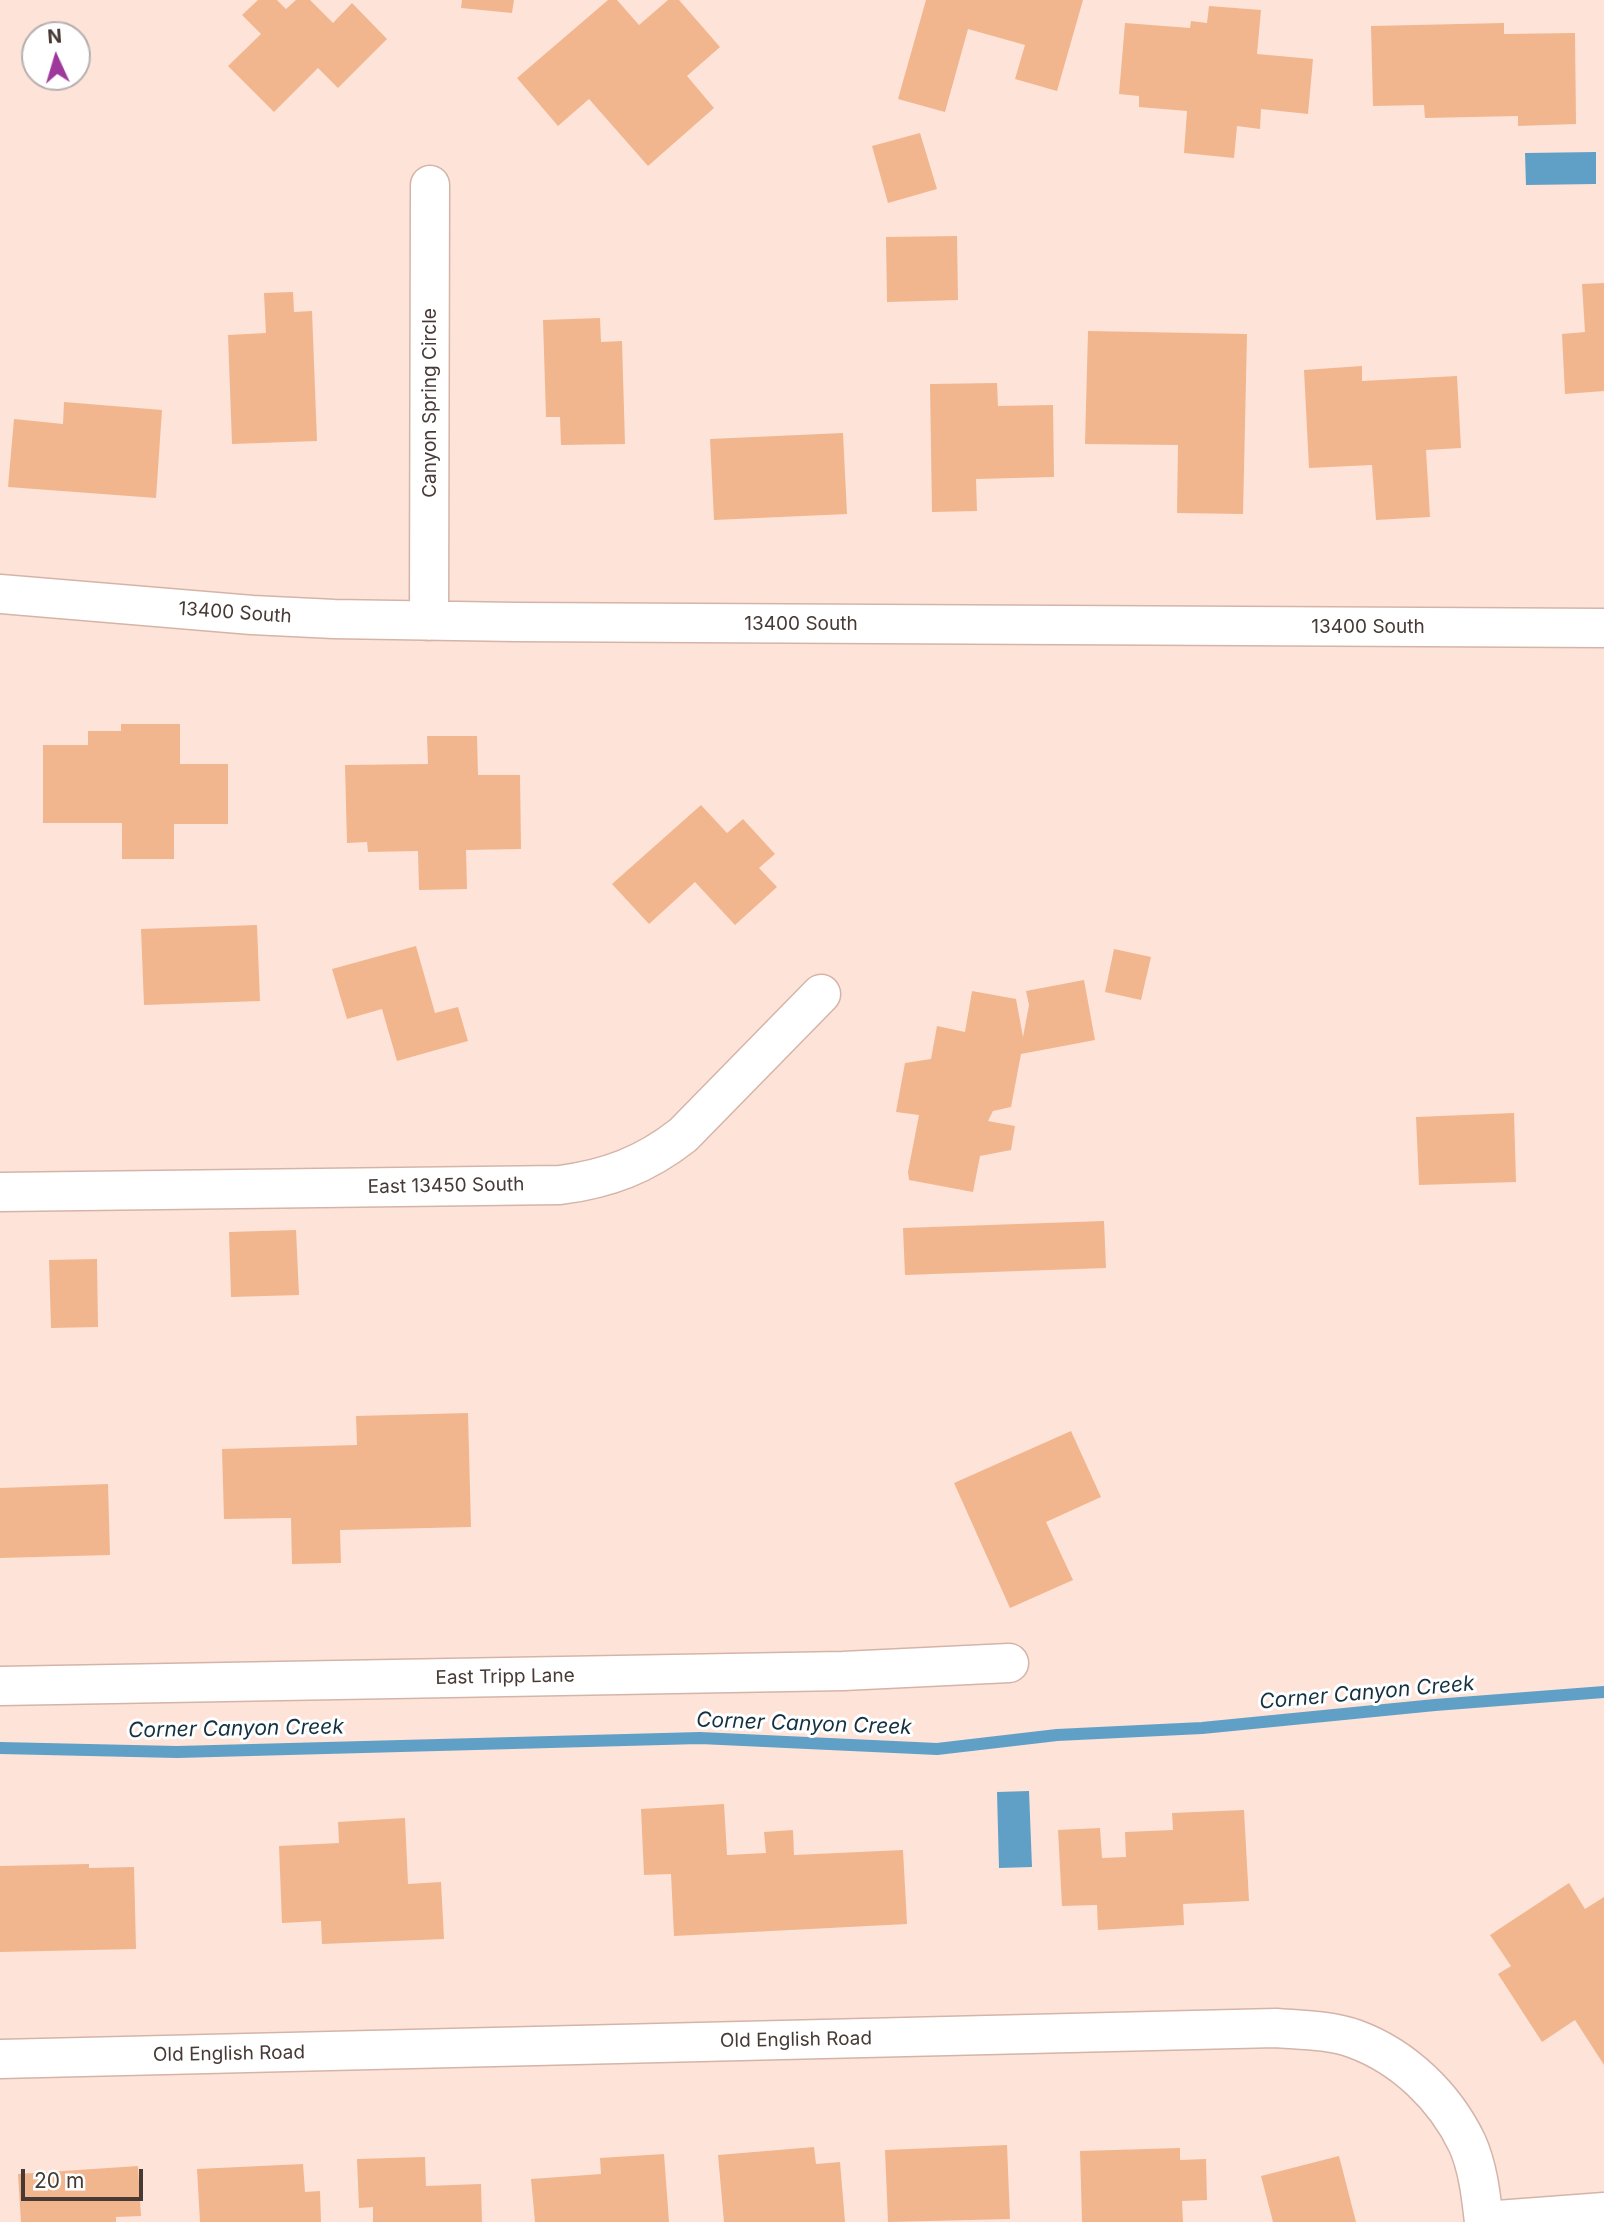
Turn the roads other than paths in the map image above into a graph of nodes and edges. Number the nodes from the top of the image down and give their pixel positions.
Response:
1 (430, 185) dead end
2 (0, 594) edge
3 (429, 621) junction
4 (1604, 628) edge
5 (821, 994) dead end
6 (0, 1192) edge
7 (1009, 1663) dead end
8 (0, 1686) edge
9 (0, 2059) edge
10 (1604, 2212) edge
11 (1484, 2221) edge

1 - 3 street, Canyon Spring Circle
2 - 3 street, 13400 South
3 - 4 street, 13400 South
5 - 6 street, East 13450 South
7 - 8 street, East Tripp Lane
9 - 11 street, Old English Road
10 - 11 street

